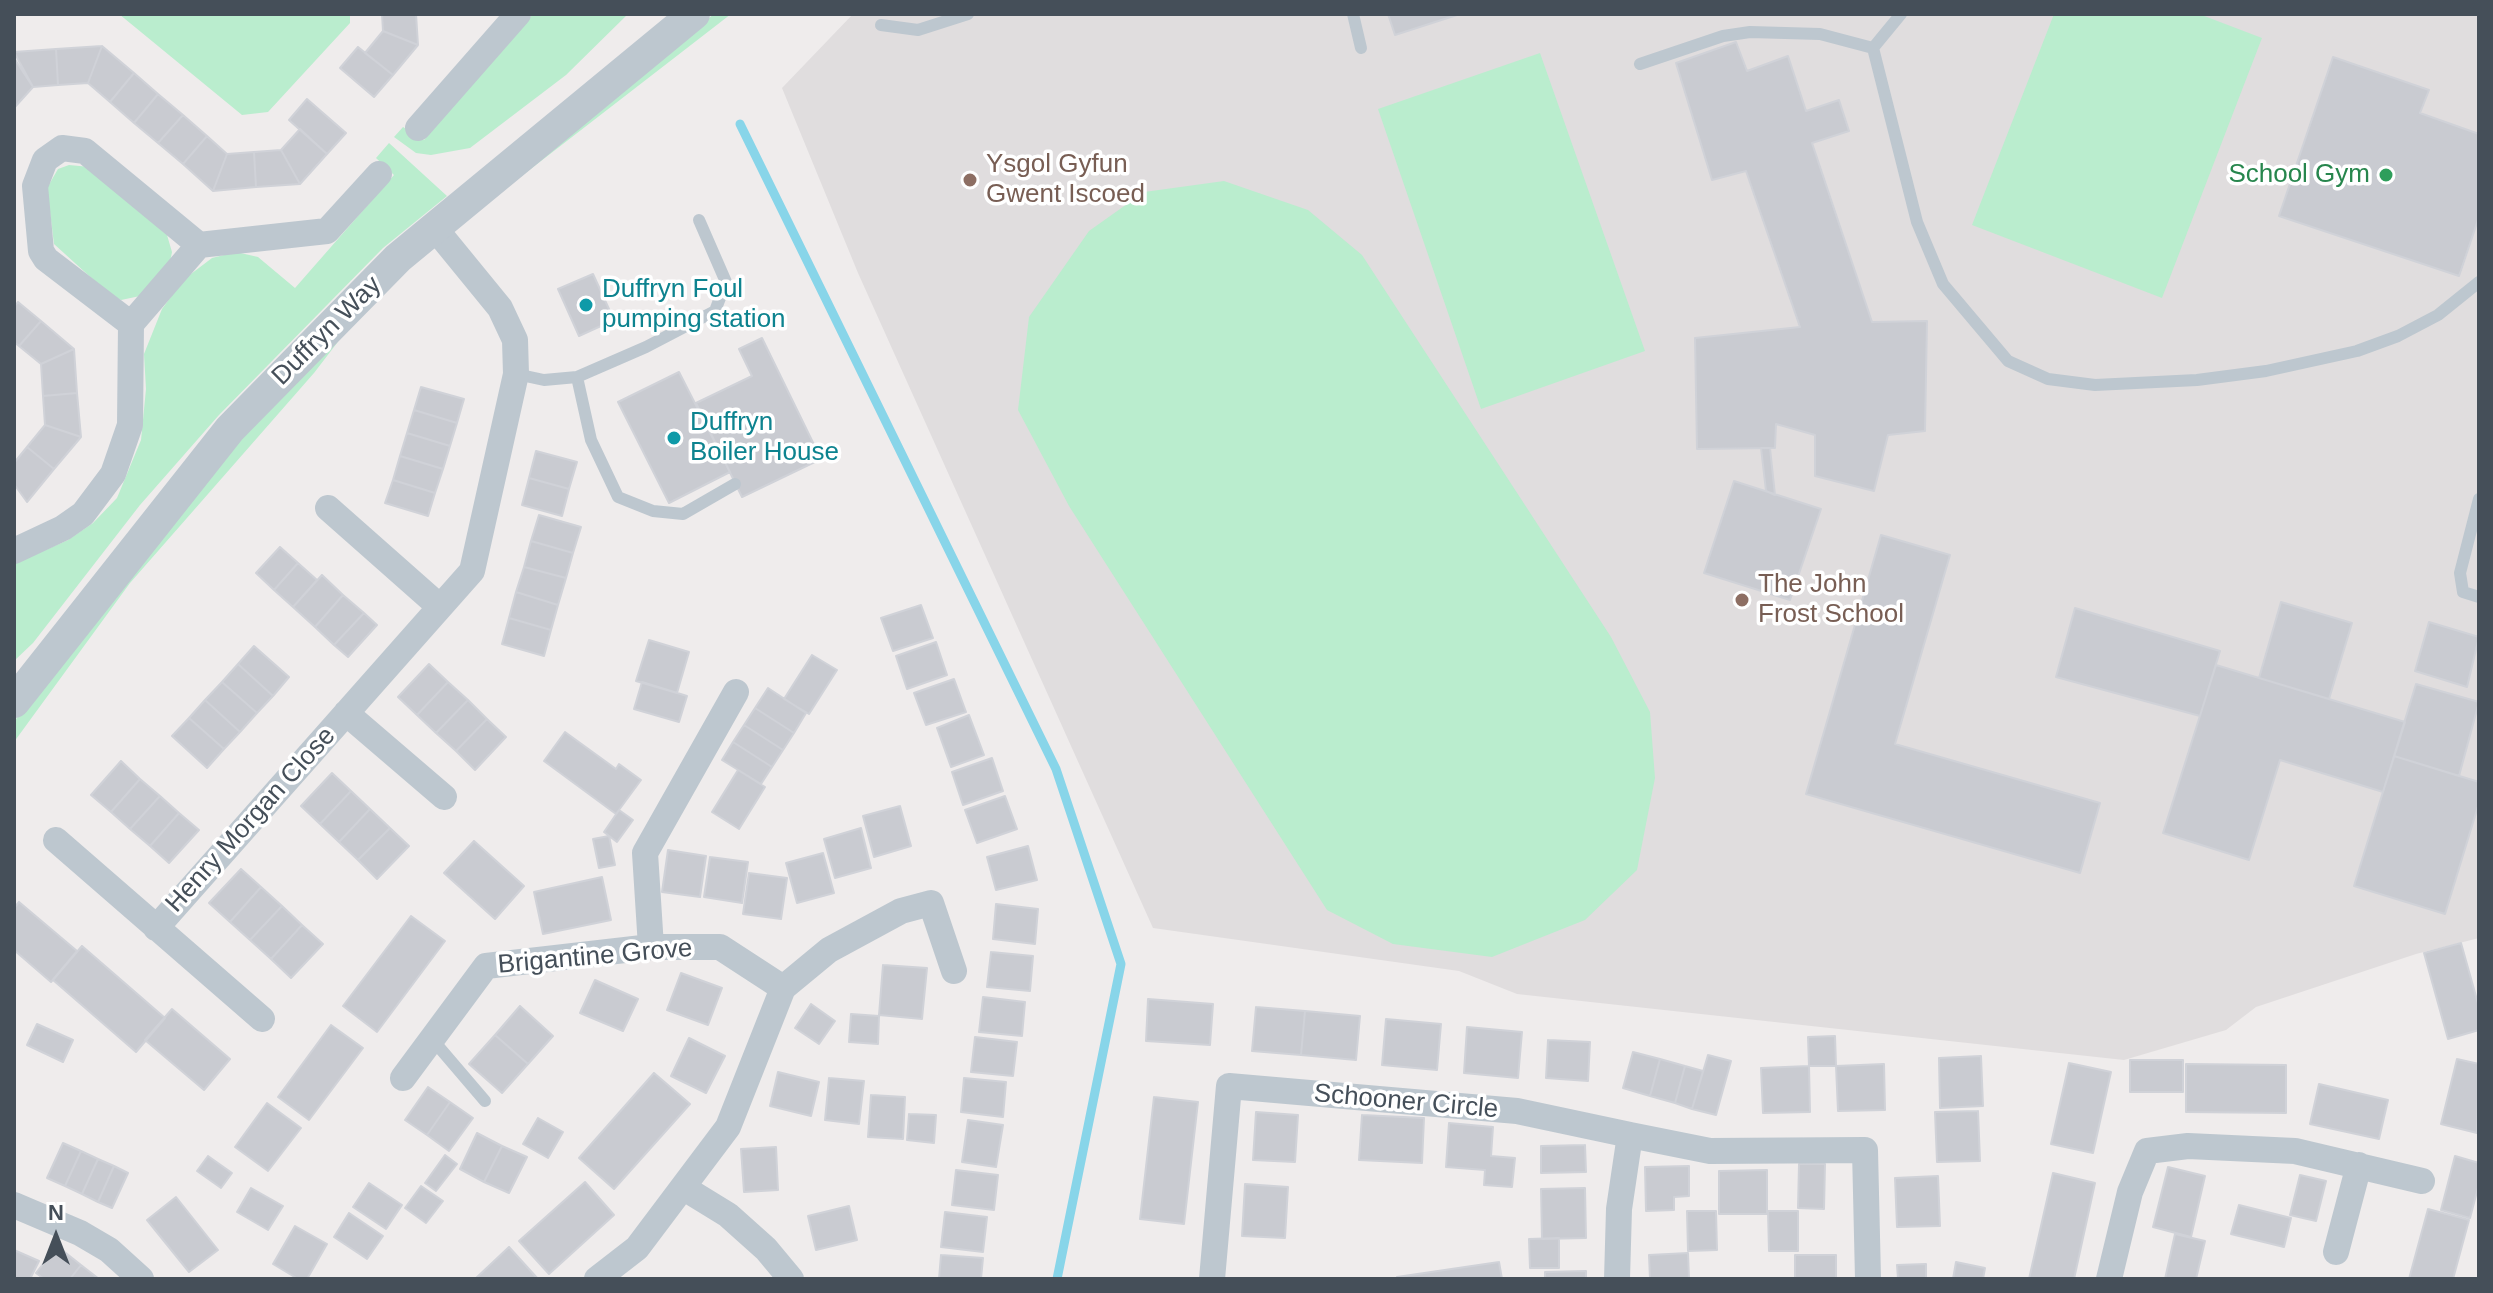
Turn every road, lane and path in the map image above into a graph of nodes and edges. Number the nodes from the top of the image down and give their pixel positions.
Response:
1 (518, 14) edge
2 (694, 14) edge
3 (968, 14) edge
4 (1353, 14) edge
5 (1901, 14) edge
6 (881, 25) dead end
7 (1361, 48) dead end
8 (1873, 48) junction
9 (1640, 64) dead end
10 (418, 128) dead end
11 (379, 174) dead end
12 (699, 220) dead end
13 (433, 226) junction
14 (199, 245) junction
15 (2479, 282) edge
16 (131, 324) junction
17 (516, 374) junction
18 (577, 377) junction
19 (735, 484) dead end
20 (2479, 499) edge
21 (328, 508) dead end
22 (14, 551) edge
23 (2479, 597) edge
24 (440, 607) junction
25 (736, 692) dead end
26 (14, 702) edge
27 (346, 713) junction
28 (444, 797) dead end
29 (56, 840) dead end
30 (156, 928) junction
31 (651, 947) junction
32 (954, 971) dead end
33 (783, 988) junction
34 (262, 1019) dead end
35 (432, 1039) junction
36 (403, 1078) dead end
37 (485, 1101) dead end
38 (1630, 1135) junction
39 (2359, 1165) junction
40 (2422, 1181) dead end
41 (684, 1188) junction
42 (14, 1205) edge
43 (2336, 1252) dead end
44 (141, 1279) edge
45 (597, 1279) edge
46 (791, 1279) edge
47 (1212, 1279) edge
48 (1617, 1279) edge
49 (1868, 1279) edge
50 (2109, 1279) edge

1 - 10 street
2 - 13 street, Duffryn Way
3 - 6 lane
4 - 7 lane
5 - 8 lane
8 - 9 lane
8 - 15 lane
11 - 14 street
12 - 18 lane
13 - 17 street, Henry Morgan Close
13 - 26 street, Duffryn Way
14 - 16 street
14 - 16 street
16 - 22 street
17 - 18 lane
17 - 24 street, Henry Morgan Close
18 - 19 lane
20 - 23 lane
21 - 24 street
24 - 27 street, Henry Morgan Close
25 - 31 street
27 - 28 street, Henry Morgan Close
27 - 30 street, Henry Morgan Close
29 - 30 street, Henry Morgan Close
30 - 34 street, Henry Morgan Close
31 - 33 street, Brigantine Grove
31 - 35 street, Brigantine Grove
32 - 33 street
33 - 41 street
35 - 36 street, Brigantine Grove
35 - 37 lane
38 - 47 street, Schooner Circle
38 - 48 street
38 - 49 street
39 - 40 street
39 - 43 street
39 - 50 street
41 - 45 street
41 - 46 street
42 - 44 street

